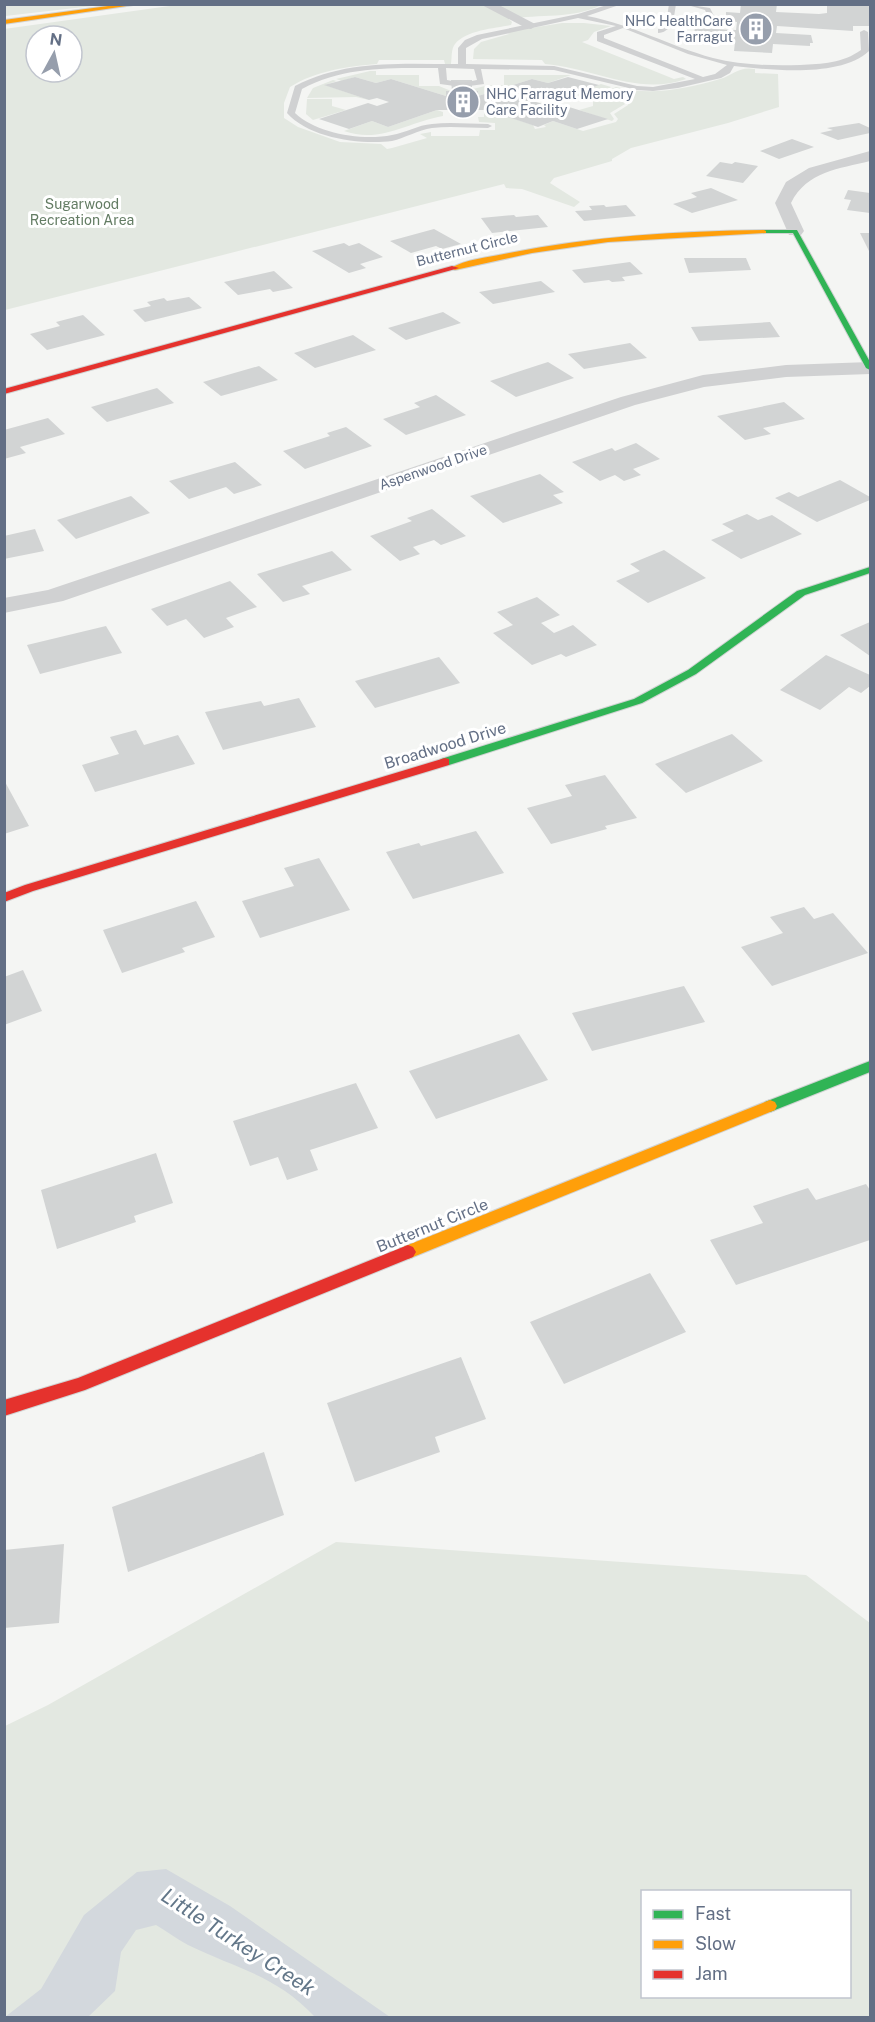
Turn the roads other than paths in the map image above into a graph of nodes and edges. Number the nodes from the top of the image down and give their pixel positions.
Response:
1 (138, 4) edge
2 (486, 4) edge
3 (619, 4) edge
4 (673, 4) edge
5 (687, 4) edge
6 (579, 16) junction
7 (4, 22) edge
8 (531, 25) junction
9 (669, 25) junction
10 (623, 26) junction
11 (864, 32) dead end
12 (648, 35) junction
13 (732, 63) junction
14 (462, 66) junction
15 (442, 67) junction
16 (477, 67) junction
17 (703, 80) junction
18 (488, 126) dead end
19 (870, 156) edge
20 (795, 231) junction
21 (870, 368) edge
22 (4, 392) edge
23 (870, 570) edge
24 (4, 606) edge
25 (4, 898) edge
26 (870, 1066) edge
27 (4, 1408) edge

1 - 7 street
2 - 8 street
3 - 6 lane
4 - 9 lane
5 - 9 lane
6 - 8 lane
6 - 10 lane
8 - 14 lane
9 - 12 lane
10 - 12 lane
10 - 17 lane
11 - 13 lane
12 - 13 lane
13 - 17 lane
14 - 15 lane
14 - 16 lane
15 - 16 lane
15 - 18 lane
16 - 17 lane
19 - 20 street
20 - 21 street
20 - 22 street, Butternut Circle
21 - 24 street, Aspenwood Drive
23 - 25 street, Broadwood Drive
26 - 27 street, Butternut Circle

